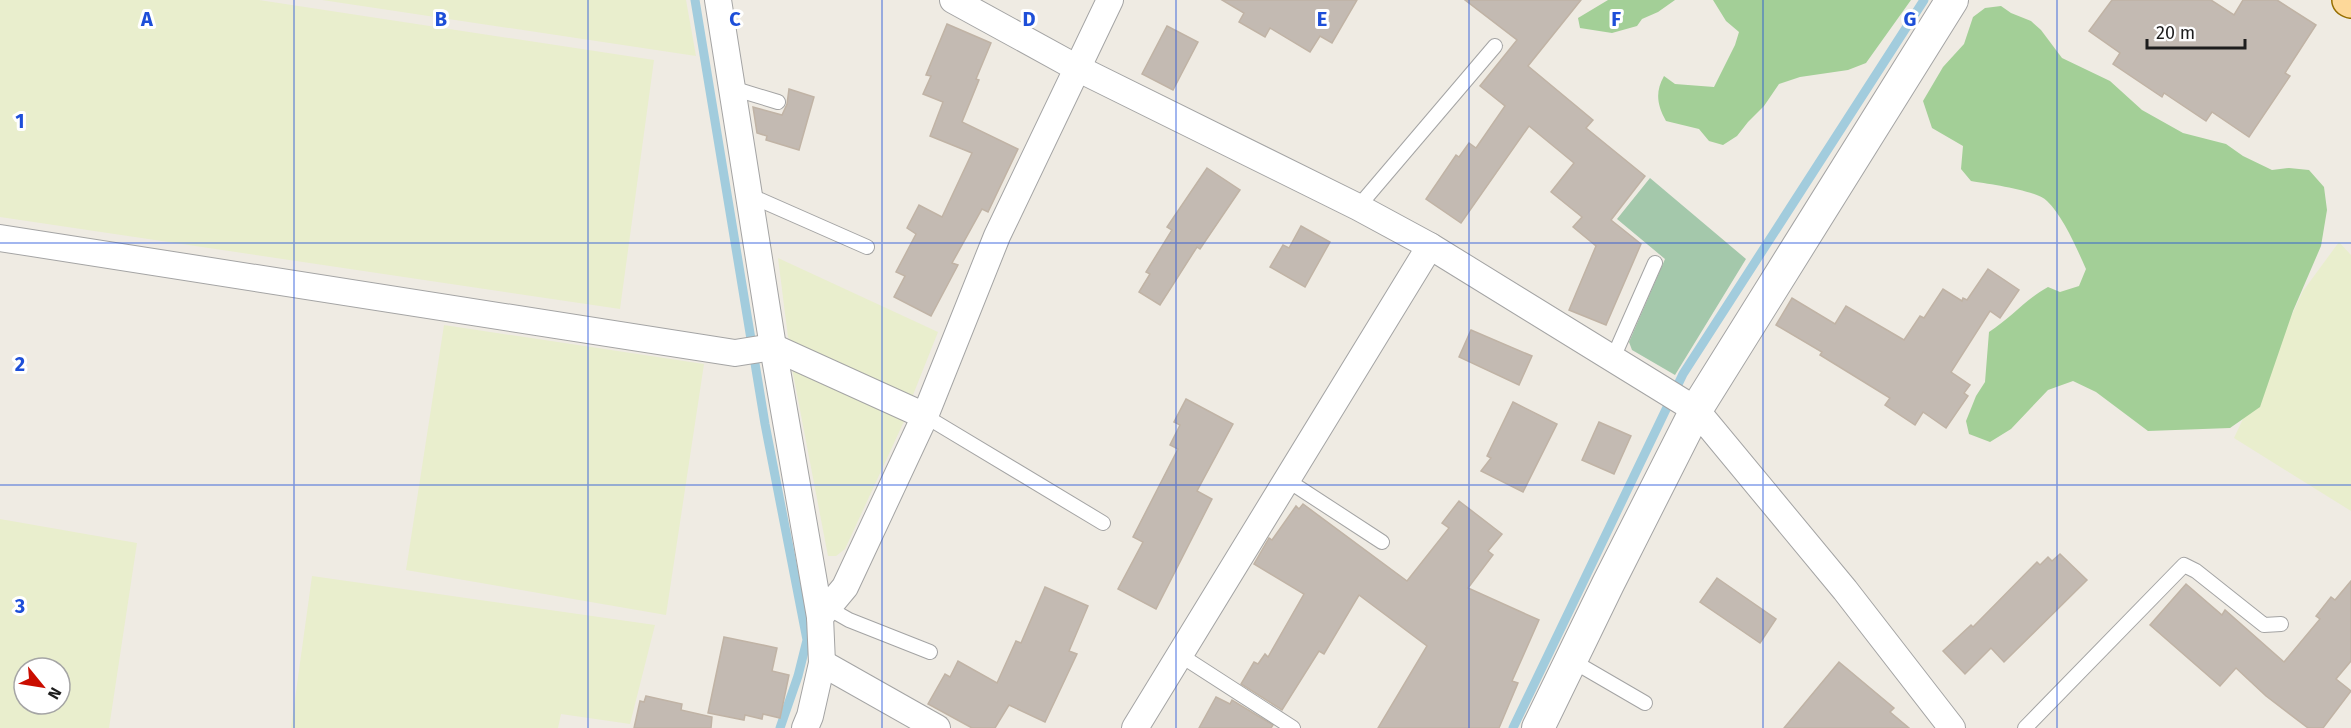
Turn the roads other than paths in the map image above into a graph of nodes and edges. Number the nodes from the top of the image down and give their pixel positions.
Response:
1 (718, 0) edge
2 (953, 0) edge
3 (1110, 0) edge
4 (1952, 0) edge
5 (1495, 46) dead end
6 (1077, 68) junction
7 (732, 87) junction
8 (778, 102) dead end
9 (749, 195) junction
10 (1358, 207) junction
11 (0, 238) edge
12 (1430, 246) junction
13 (867, 247) dead end
14 (1655, 263) dead end
15 (773, 347) junction
16 (1613, 358) junction
17 (1696, 410) junction
18 (925, 416) junction
19 (1287, 480) junction
20 (1103, 522) dead end
21 (1382, 542) dead end
22 (824, 613) junction
23 (2281, 624) dead end
24 (930, 652) dead end
25 (1180, 655) junction
26 (1571, 660) junction
27 (822, 663) junction
28 (1645, 703) dead end
29 (1142, 725) edge
30 (805, 728) edge
31 (937, 728) edge
32 (1293, 728) edge
33 (1538, 728) edge
34 (1952, 728) edge
35 (2025, 728) edge

1 - 7 street
2 - 6 street
3 - 6 street
4 - 17 street
5 - 10 lane
6 - 10 street
6 - 18 street
7 - 8 lane
7 - 9 street
9 - 13 lane
9 - 15 street
10 - 12 street
11 - 15 street
12 - 16 street
12 - 19 street
14 - 16 lane
15 - 18 street
15 - 22 street
16 - 17 street
17 - 26 street
17 - 34 street
18 - 20 lane
18 - 22 street
19 - 21 lane
19 - 25 street
22 - 24 lane
22 - 27 street
23 - 35 lane
25 - 29 street
25 - 32 lane
26 - 28 lane
26 - 33 street
27 - 30 street
27 - 31 street

